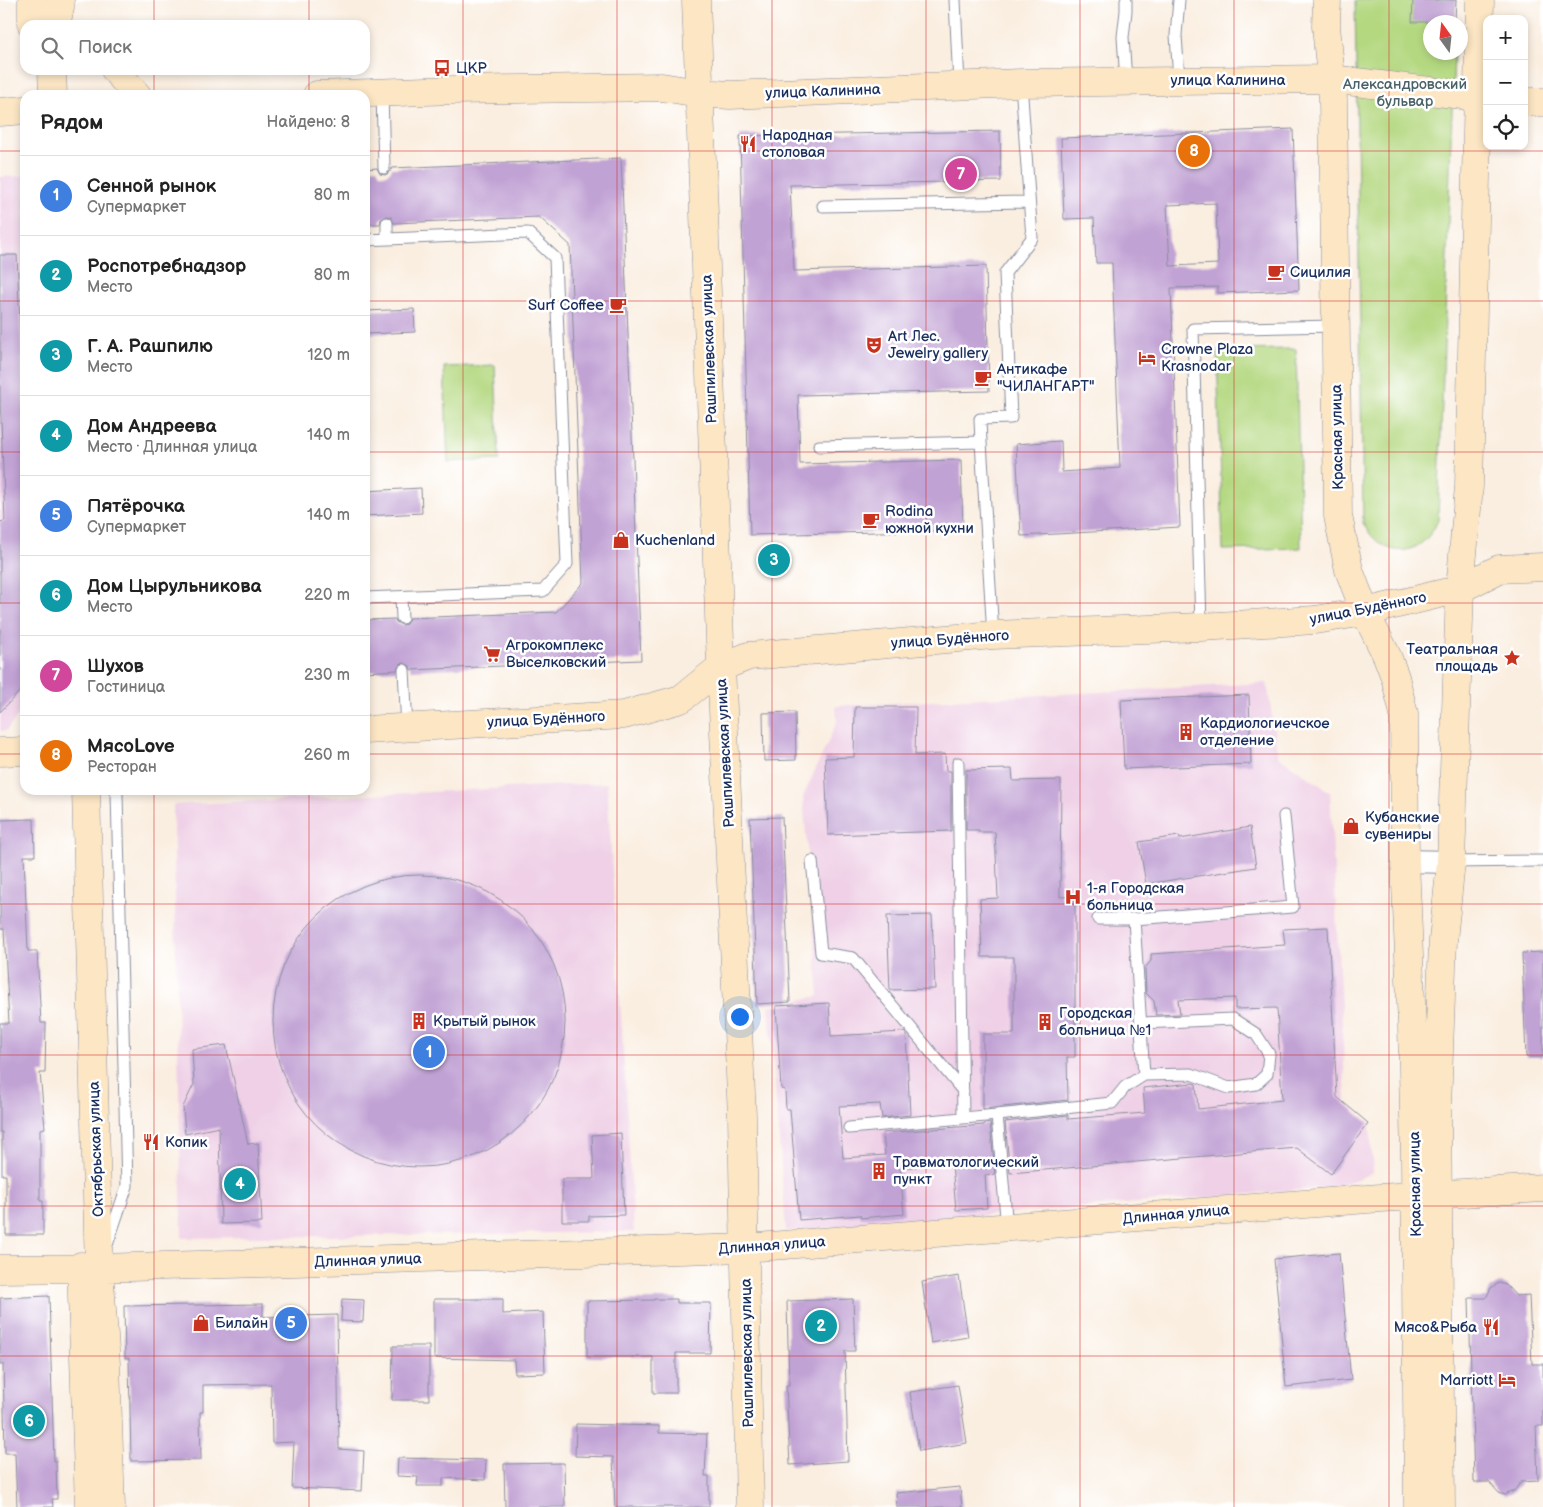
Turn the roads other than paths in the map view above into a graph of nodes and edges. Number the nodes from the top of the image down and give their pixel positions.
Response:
1 (32, 0) edge
2 (696, 0) edge
3 (955, 0) edge
4 (1126, 0) edge
5 (1179, 0) edge
6 (1326, 0) edge
7 (1480, 0) edge
8 (32, 20) edge
9 (33, 75) edge
10 (52, 75) edge
11 (120, 75) edge
12 (1331, 79) junction
13 (1179, 80) junction
14 (1126, 81) junction
15 (1021, 83) junction
16 (959, 85) junction
17 (34, 90) edge
18 (53, 90) edge
19 (133, 90) edge
20 (370, 93) edge
21 (382, 93) junction
22 (699, 93) junction
23 (1482, 97) edge
24 (1528, 102) edge
25 (1543, 102) edge
26 (20, 110) edge
27 (0, 112) edge
28 (384, 168) dead end
29 (1029, 202) junction
30 (822, 206) dead end
31 (386, 223) dead end
32 (387, 239) junction
33 (370, 240) edge
34 (1336, 326) junction
35 (981, 442) junction
36 (819, 446) dead end
37 (1543, 566) edge
38 (1460, 589) junction
39 (401, 597) junction
40 (370, 598) edge
41 (1365, 612) junction
42 (402, 618) dead end
43 (1202, 627) junction
44 (993, 635) junction
45 (721, 667) junction
46 (404, 670) dead end
47 (407, 728) junction
48 (370, 730) edge
49 (20, 750) edge
50 (0, 752) edge
51 (958, 763) dead end
52 (67, 795) edge
53 (86, 795) edge
54 (117, 795) edge
55 (1284, 816) dead end
56 (812, 861) dead end
57 (1543, 861) edge
58 (1404, 862) junction
59 (1451, 862) junction
60 (1098, 919) dead end
61 (1134, 919) junction
62 (1142, 1023) junction
63 (1144, 1075) junction
64 (962, 1090) junction
65 (997, 1115) junction
66 (964, 1118) junction
67 (849, 1128) dead end
68 (1543, 1188) edge
69 (1427, 1195) junction
70 (1007, 1228) junction
71 (744, 1248) junction
72 (90, 1268) junction
73 (0, 1269) edge
74 (89, 1507) edge
75 (110, 1507) edge
76 (750, 1507) edge
77 (1418, 1507) edge
78 (1441, 1507) edge

1 - 8 street
2 - 22 street, Рашпилевская улица
3 - 16 lane
4 - 14 lane
5 - 13 lane
6 - 12 street, Красная улица
7 - 23 street, Красная улица
9 - 17 street
10 - 18 street
11 - 19 street
12 - 13 street, улица Калинина
12 - 23 street, улица Калинина
12 - 34 street, Красная улица
13 - 14 street, улица Калинина
14 - 15 street, улица Калинина
15 - 16 street, улица Калинина
15 - 29 lane
16 - 22 street, улица Калинина
20 - 21 street, улица Калинина
21 - 22 street, улица Калинина
21 - 28 lane
22 - 45 street, Рашпилевская улица
23 - 38 street, Красная улица
24 - 25 street
26 - 27 street
29 - 30 lane
29 - 35 lane
31 - 32 lane
32 - 33 lane
32 - 39 lane
34 - 41 street, Красная улица
34 - 43 lane
35 - 36 lane
35 - 44 lane
37 - 38 street, улица Будённого
38 - 41 street, улица Будённого
38 - 59 street, Красная улица
39 - 40 lane
39 - 42 lane
41 - 43 street, улица Будённого
41 - 58 street, Красная улица
43 - 44 street, улица Будённого
44 - 45 street, улица Будённого
45 - 47 street, улица Будённого
45 - 71 street, Рашпилевская улица
46 - 47 lane
47 - 48 street, улица Будённого
49 - 50 street
51 - 64 lane
52 - 72 street, Октябрьская улица
53 - 72 street, Октябрьская улица
54 - 72 lane
55 - 61 lane
56 - 64 lane
57 - 59 lane
58 - 59 street
58 - 69 street, Красная улица
59 - 69 street, Красная улица
60 - 61 lane
61 - 62 lane
62 - 63 lane
62 - 63 lane
63 - 65 lane
64 - 66 lane
65 - 66 lane
65 - 70 lane
66 - 67 lane
68 - 69 street, Длинная улица
69 - 70 street, Длинная улица
69 - 77 street, Красная улица
69 - 78 street, Красная улица
70 - 71 street, Длинная улица
71 - 72 street, Длинная улица
71 - 76 street, Рашпилевская улица
72 - 73 street, Длинная улица
72 - 74 street, Октябрьская улица
72 - 75 street, Октябрьская улица

